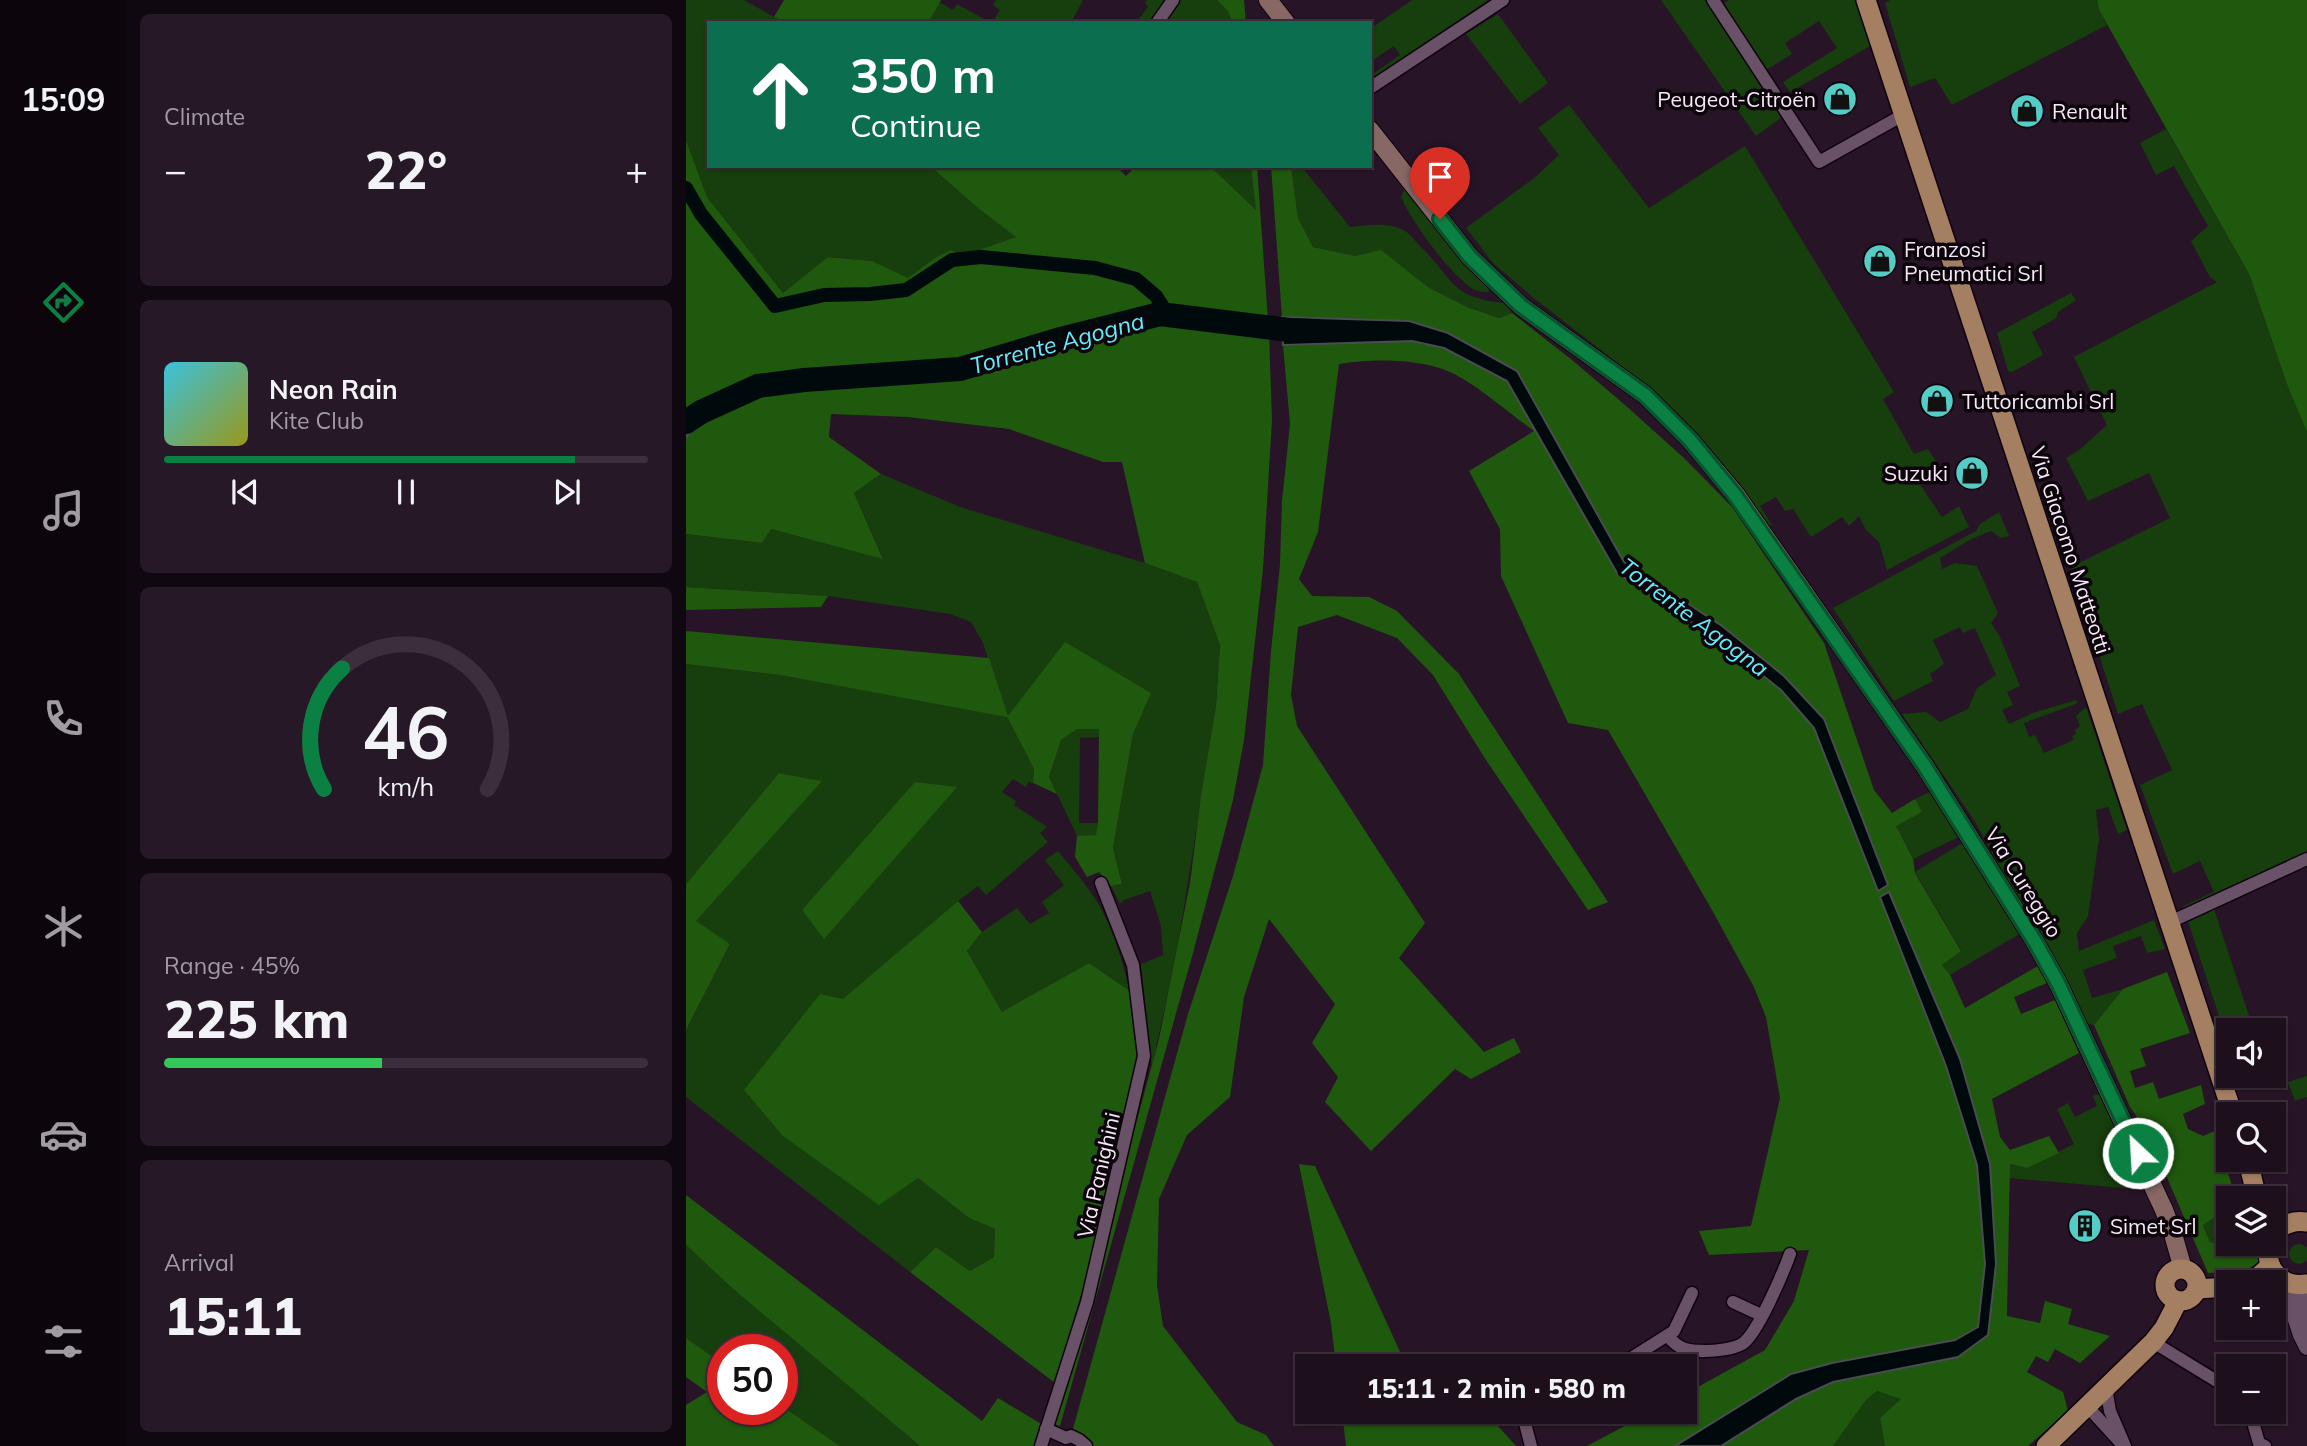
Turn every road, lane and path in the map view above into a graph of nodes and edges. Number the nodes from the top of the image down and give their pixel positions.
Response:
1 (1173, 0) edge
2 (1268, 0) edge
3 (1503, 0) edge
4 (1713, 0) edge
5 (1866, 0) edge
6 (1158, 21) edge
7 (1284, 21) edge
8 (1372, 87) edge
9 (1903, 115) junction
10 (1372, 133) edge
11 (2307, 859) edge
12 (1101, 883) dead end
13 (2170, 922) junction
14 (2229, 1102) edge
15 (2286, 1222) edge
16 (2307, 1222) edge
17 (1790, 1254) dead end
18 (2183, 1269) junction
19 (2286, 1285) edge
20 (2216, 1288) edge
21 (2286, 1288) edge
22 (2197, 1289) junction
23 (1692, 1293) dead end
24 (2178, 1301) junction
25 (1733, 1302) dead end
26 (1761, 1315) junction
27 (2307, 1324) edge
28 (1668, 1336) junction
29 (2152, 1342) junction
30 (2307, 1347) edge
31 (1638, 1354) edge
32 (2216, 1381) edge
33 (2106, 1388) junction
34 (2087, 1406) junction
35 (1525, 1424) edge
36 (2253, 1424) edge
37 (1046, 1429) junction
38 (1041, 1446) edge
39 (1086, 1446) edge
40 (1531, 1446) edge
41 (2046, 1446) edge
42 (2124, 1446) edge
43 (2265, 1446) edge

1 - 6 street
2 - 7 main road
3 - 8 street
4 - 9 street
5 - 9 main road, Via Giacomo Matteotti
9 - 13 main road, Via Giacomo Matteotti
10 - 18 main road, Via Cureggio
11 - 13 street
12 - 37 street, Via Panighini
13 - 14 main road, Via Giacomo Matteotti
15 - 16 main road
17 - 26 street
18 - 22 main road
18 - 24 main road
19 - 27 street
20 - 22 main road
21 - 30 street
22 - 24 main road
23 - 28 street
24 - 29 main road
25 - 26 street
26 - 28 street
28 - 31 street
29 - 32 street
29 - 33 main road
33 - 34 main road
33 - 42 street
34 - 41 main road
34 - 42 street
35 - 40 street
36 - 43 street
37 - 38 street, Via Panighini
37 - 39 street

